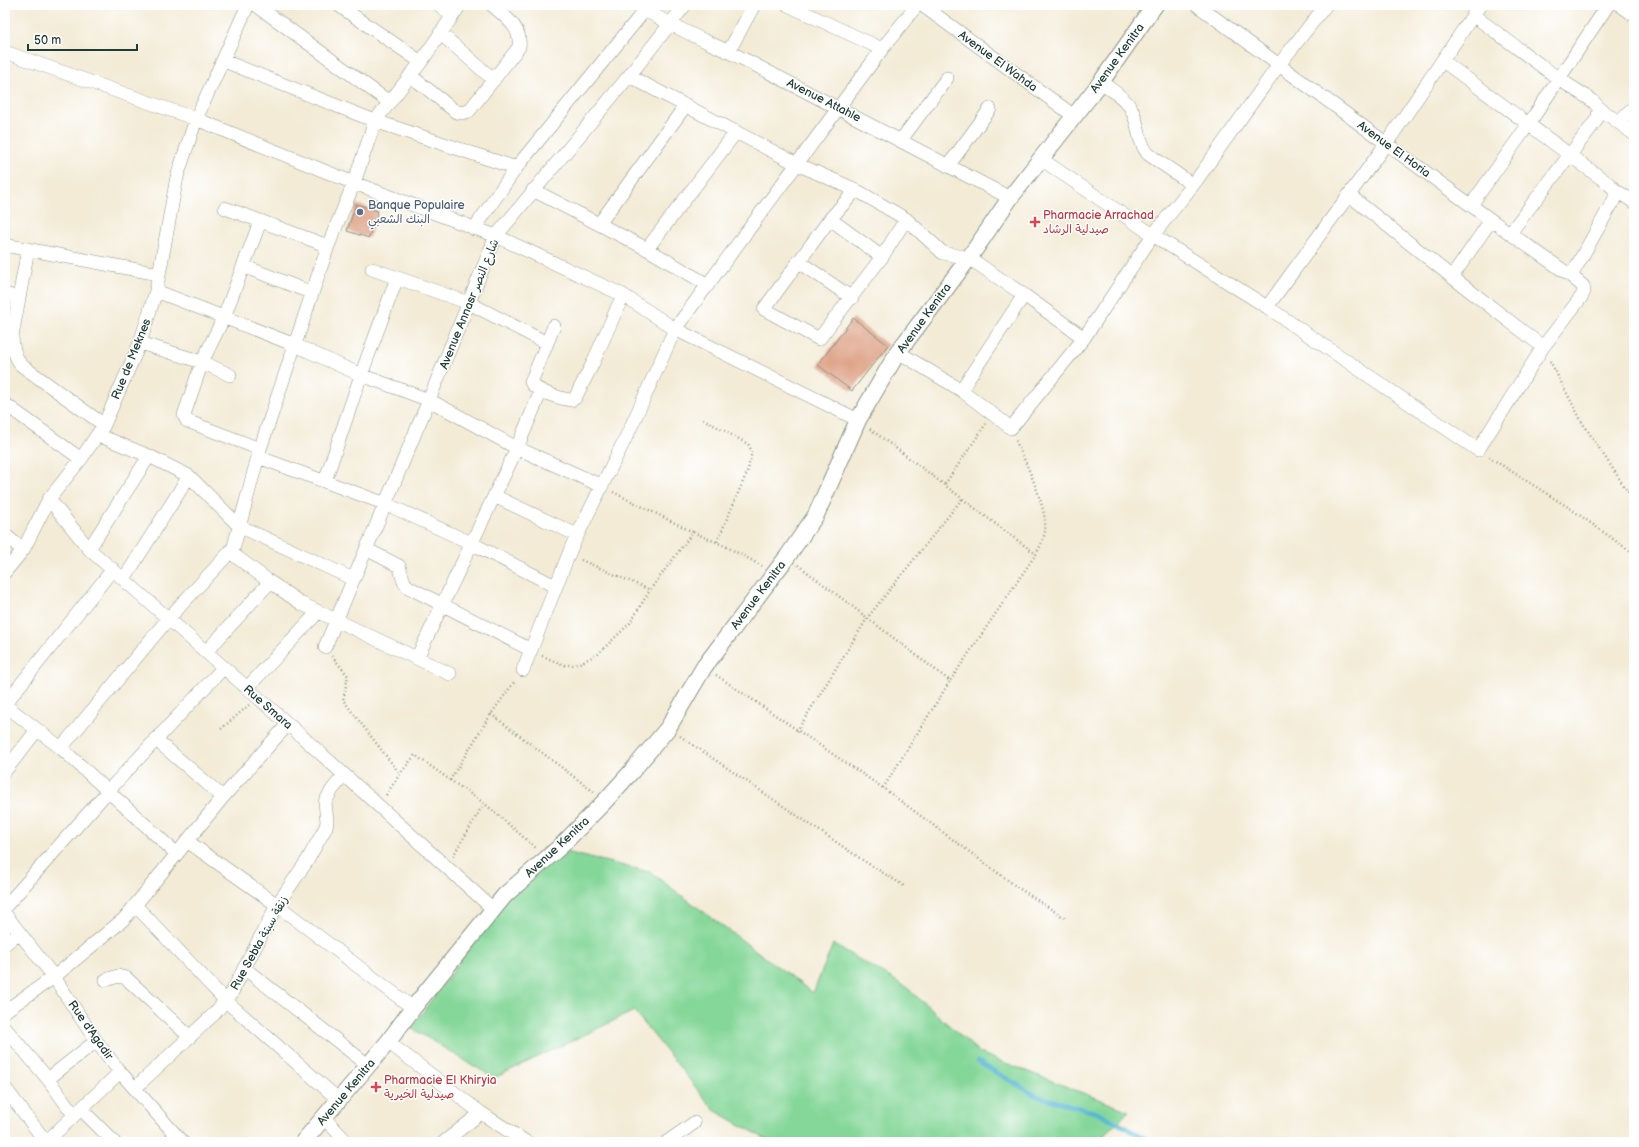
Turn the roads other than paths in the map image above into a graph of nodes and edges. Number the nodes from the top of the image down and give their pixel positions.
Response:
1 (248, 5) edge
2 (256, 5) edge
3 (338, 5) edge
4 (439, 5) edge
5 (460, 5) edge
6 (492, 5) edge
7 (685, 5) edge
8 (754, 5) edge
9 (788, 5) edge
10 (916, 5) edge
11 (922, 5) edge
12 (1155, 5) edge
13 (1197, 5) edge
14 (1326, 5) edge
15 (1608, 5) edge
16 (1620, 5) edge
17 (644, 7) edge
18 (1476, 10) edge
19 (1634, 15) edge
20 (452, 16) junction
21 (671, 24) junction
22 (440, 33) junction
23 (882, 49) junction
24 (729, 51) junction
25 (5, 52) edge
26 (224, 61) junction
27 (1443, 61) junction
28 (421, 62) junction
29 (1278, 66) junction
30 (410, 75) junction
31 (629, 76) junction
32 (947, 78) dead end
33 (1559, 79) junction
34 (494, 80) junction
35 (1101, 82) junction
36 (389, 102) junction
37 (686, 105) junction
38 (1634, 107) edge
39 (839, 108) junction
40 (1599, 108) junction
41 (990, 109) dead end
42 (1074, 116) junction
43 (196, 119) junction
44 (375, 121) junction
45 (1618, 122) junction
46 (1528, 125) junction
47 (736, 132) junction
48 (1634, 134) edge
49 (901, 140) junction
50 (1386, 144) junction
51 (1570, 154) junction
52 (1041, 158) junction
53 (797, 164) junction
54 (948, 166) junction
55 (516, 168) junction
56 (354, 183) junction
57 (1193, 185) junction
58 (533, 190) junction
59 (856, 190) junction
60 (1615, 190) junction
61 (1349, 195) junction
62 (1010, 198) junction
63 (1634, 202) edge
64 (1471, 205) junction
65 (225, 208) dead end
66 (830, 219) junction
67 (906, 219) junction
68 (1492, 220) junction
69 (260, 222) junction
70 (599, 224) junction
71 (474, 229) junction
72 (1510, 233) junction
73 (1153, 235) junction
74 (496, 236) junction
75 (5, 245) edge
76 (328, 246) junction
77 (28, 249) junction
78 (647, 249) junction
79 (882, 257) junction
80 (969, 258) junction
81 (798, 261) junction
82 (243, 266) junction
83 (372, 269) dead end
84 (159, 274) junction
85 (1571, 276) junction
86 (1452, 277) junction
87 (397, 278) junction
88 (708, 285) junction
89 (156, 291) junction
90 (312, 293) junction
91 (1024, 294) junction
92 (623, 295) junction
93 (11, 296) edge
94 (852, 298) junction
95 (469, 303) junction
96 (1267, 307) junction
97 (224, 317) junction
98 (554, 326) dead end
99 (675, 329) junction
100 (1084, 338) junction
101 (140, 343) junction
102 (547, 343) junction
103 (295, 345) junction
104 (1543, 347) junction
105 (898, 352) junction
106 (202, 362) junction
107 (230, 375) dead end
108 (361, 375) junction
109 (961, 390) junction
110 (541, 391) junction
111 (429, 400) junction
112 (5, 404) edge
113 (858, 420) junction
114 (101, 430) junction
115 (517, 448) junction
116 (259, 453) junction
117 (149, 456) junction
118 (81, 459) junction
119 (189, 476) junction
120 (325, 480) junction
121 (602, 486) junction
122 (494, 496) junction
123 (49, 499) junction
124 (386, 504) junction
125 (239, 526) junction
126 (5, 534) edge
127 (577, 535) junction
128 (471, 543) junction
129 (89, 549) junction
130 (366, 549) junction
131 (23, 550) junction
132 (230, 552) junction
133 (113, 569) junction
134 (5, 572) edge
135 (353, 578) junction
136 (124, 579) junction
137 (270, 582) junction
138 (555, 586) junction
139 (442, 605) junction
140 (318, 612) junction
141 (168, 619) junction
142 (336, 620) junction
143 (325, 647) road end
144 (531, 650) junction
145 (206, 652) junction
146 (417, 658) junction
147 (224, 667) junction
148 (523, 670) road end
149 (450, 674) dead end
150 (247, 688) junction
151 (5, 704) edge
152 (288, 724) junction
153 (37, 730) junction
154 (155, 739) junction
155 (61, 748) junction
156 (5, 771) edge
157 (344, 775) junction
158 (108, 790) junction
159 (223, 797) junction
160 (187, 841) junction
161 (177, 854) junction
162 (277, 905) junction
163 (135, 906) junction
164 (5, 907) edge
165 (493, 909) junction
166 (5, 914) edge
167 (19, 932) junction
168 (5, 944) edge
169 (244, 968) junction
170 (54, 977) junction
171 (106, 980) dead end
172 (226, 1001) junction
173 (413, 1008) junction
174 (5, 1012) edge
175 (5, 1028) edge
176 (190, 1037) junction
177 (96, 1041) junction
178 (388, 1042) junction
179 (368, 1065) junction
180 (120, 1072) junction
181 (48, 1079) junction
182 (5, 1088) edge
183 (134, 1088) junction
184 (339, 1100) junction
185 (77, 1112) junction
186 (481, 1113) junction
187 (324, 1118) junction
188 (694, 1123) dead end
189 (46, 1142) edge
190 (114, 1142) edge
191 (182, 1142) edge
192 (303, 1142) edge
193 (347, 1142) edge
194 (444, 1142) edge
195 (526, 1142) edge
196 (667, 1142) edge

1 - 26 street, Rue de Meknes
2 - 36 street
3 - 28 street
4 - 20 street
5 - 20 street
6 - 34 street
7 - 21 street, Avenue Annasr شارع النصر
8 - 24 street
9 - 23 street
10 - 23 street
11 - 42 street, Avenue El Wahda
12 - 35 street, Avenue Kenitra
13 - 29 street, Avenue El Horia
14 - 29 street
15 - 33 street
16 - 19 street
17 - 21 street, Avenue Attahle
17 - 55 street, Avenue Annasr شارع النصر
18 - 27 street
18 - 33 street
20 - 22 street
21 - 24 street, Avenue Attahle
21 - 31 street, Avenue Annasr شارع النصر
22 - 28 street
22 - 34 street
23 - 39 street
24 - 39 street, Avenue Attahle
25 - 43 street
26 - 43 street, Rue de Meknes
26 - 44 street
27 - 46 street
27 - 50 street
28 - 30 street
29 - 50 street, Avenue El Horia
29 - 57 street
30 - 34 street
30 - 36 street
31 - 37 street
31 - 58 street, Avenue Annasr شارع النصر
32 - 49 street
33 - 40 street
33 - 46 street
35 - 42 street, Avenue Kenitra
35 - 57 street
36 - 44 street
37 - 47 street
37 - 70 street
38 - 45 street
39 - 49 street, Avenue Attahle
39 - 53 street
40 - 45 street
40 - 51 street
41 - 54 street
42 - 52 street, Avenue Kenitra
43 - 56 street
43 - 84 street, Rue de Meknes
44 - 55 street
44 - 56 street
45 - 48 street
46 - 51 street
46 - 64 street
47 - 53 street
47 - 78 street
49 - 54 street, Avenue Attahle
50 - 61 street
50 - 64 street, Avenue El Horia
51 - 60 street
51 - 72 street
52 - 62 street, Avenue Kenitra
52 - 73 street
53 - 59 street
53 - 88 street
54 - 62 street, Avenue Attahle
55 - 71 street, Avenue Annasr شارع النصر
56 - 71 street
56 - 76 street
57 - 73 street
58 - 70 street
58 - 74 street, Avenue Annasr شارع النصر
59 - 66 street
59 - 67 street
60 - 63 street
60 - 85 street
61 - 86 street
61 - 96 street
62 - 80 street, Avenue Kenitra
64 - 68 street, Avenue El Horia
65 - 69 street
66 - 79 street
66 - 81 street
67 - 79 street
67 - 80 street
68 - 72 street, Avenue El Horia
68 - 86 street
69 - 76 street
69 - 82 street
70 - 78 street
71 - 74 street
72 - 85 street, Avenue El Horia
73 - 96 street
73 - 100 street
74 - 92 street
74 - 95 street, Avenue Annasr شارع النصر
75 - 77 street
76 - 90 street
77 - 84 street
77 - 93 street
78 - 88 street
79 - 94 street
80 - 91 street
80 - 105 street, Avenue Kenitra
81 - 94 street
81 - 94 street
82 - 90 street
82 - 97 street
83 - 87 street
84 - 89 street, Rue de Meknes
85 - 104 street, Avenue El Horia
86 - 104 street
87 - 95 street
87 - 108 street
88 - 99 street
89 - 97 street
89 - 101 street, Rue de Meknes
90 - 103 street
91 - 100 street
91 - 109 street
92 - 99 street
92 - 110 street
93 - 114 street
95 - 102 street
95 - 111 street, Avenue Annasr شارع النصر
96 - 104 street
97 - 103 street
97 - 106 street
98 - 102 street
99 - 113 street
99 - 121 street
100 - 109 street
101 - 106 street
101 - 114 street, Rue de Meknes
102 - 110 street
103 - 108 street
103 - 116 street
105 - 109 street
105 - 113 street, Avenue Kenitra
106 - 107 street
106 - 116 street
108 - 111 street
108 - 120 street
110 - 115 street
111 - 115 street
111 - 124 street, Avenue Annasr شارع النصر
112 - 118 street
113 - 165 street, Avenue Kenitra
114 - 117 street
114 - 118 street, Rue de Meknes
115 - 121 street
115 - 122 street
116 - 120 street
116 - 125 street
117 - 119 street
117 - 129 street
118 - 123 street, Rue de Meknes
119 - 125 street
119 - 136 street
120 - 124 street
121 - 127 street
122 - 127 street
122 - 128 street
123 - 129 street, Rue Smara
123 - 131 street, Rue de Meknes
124 - 128 street
124 - 130 street, Avenue Annasr شارع النصر
125 - 132 street
125 - 135 street
126 - 131 street
127 - 138 street
128 - 138 street
128 - 139 street
129 - 133 street, Rue Smara
130 - 135 street, Avenue Annasr شارع النصر
130 - 139 street
131 - 134 street, Rue de Meknes
132 - 137 street
132 - 141 street
133 - 136 street, Rue Smara
133 - 151 street
135 - 142 street, Avenue Annasr شارع النصر
136 - 141 street, Rue Smara
137 - 140 street
137 - 145 street
138 - 144 street
139 - 144 street
139 - 146 street
140 - 142 street
140 - 150 street
141 - 145 street, Rue Smara
141 - 155 street
142 - 143 street, Avenue Annasr شارع النصر
142 - 146 street
144 - 148 street
145 - 147 street, Rue Smara
146 - 149 street
147 - 150 street, Rue Smara
147 - 154 street
150 - 152 street, Rue Smara
151 - 153 street
152 - 157 street, Rue Smara
152 - 159 street
153 - 155 street
153 - 156 street
154 - 158 street
154 - 159 street
155 - 158 street
157 - 162 street, Rue Sebta زنقة سبتة
157 - 165 street, Rue Smara
158 - 161 street
158 - 164 street
159 - 160 street
160 - 161 street
160 - 162 street
161 - 163 street
162 - 169 street, Rue Sebta زنقة سبتة
162 - 173 street
163 - 170 street
163 - 172 street
165 - 173 street, Avenue Kenitra
166 - 167 street, Rue d'Agadir
167 - 168 street
167 - 170 street, Rue d'Agadir
169 - 172 street, Rue Sebta زنقة سبتة
169 - 179 street
170 - 174 street
170 - 177 street, Rue d'Agadir
171 - 176 street
172 - 176 street, Rue Sebta زنقة سبتة
172 - 184 street
173 - 178 street, Avenue Kenitra
175 - 181 street
176 - 183 street, Rue Sebta زنقة سبتة
177 - 180 street, Rue d'Agadir
177 - 181 street
178 - 179 street, Avenue Kenitra
178 - 186 street
179 - 184 street, Avenue Kenitra
180 - 183 street, Rue d'Agadir
180 - 185 street
181 - 185 street
182 - 189 street
183 - 191 street, Rue d'Agadir
184 - 187 street, Avenue Kenitra
185 - 189 street
185 - 190 street
186 - 194 street
186 - 195 street
187 - 192 street, Avenue Kenitra
187 - 193 street
188 - 196 street

